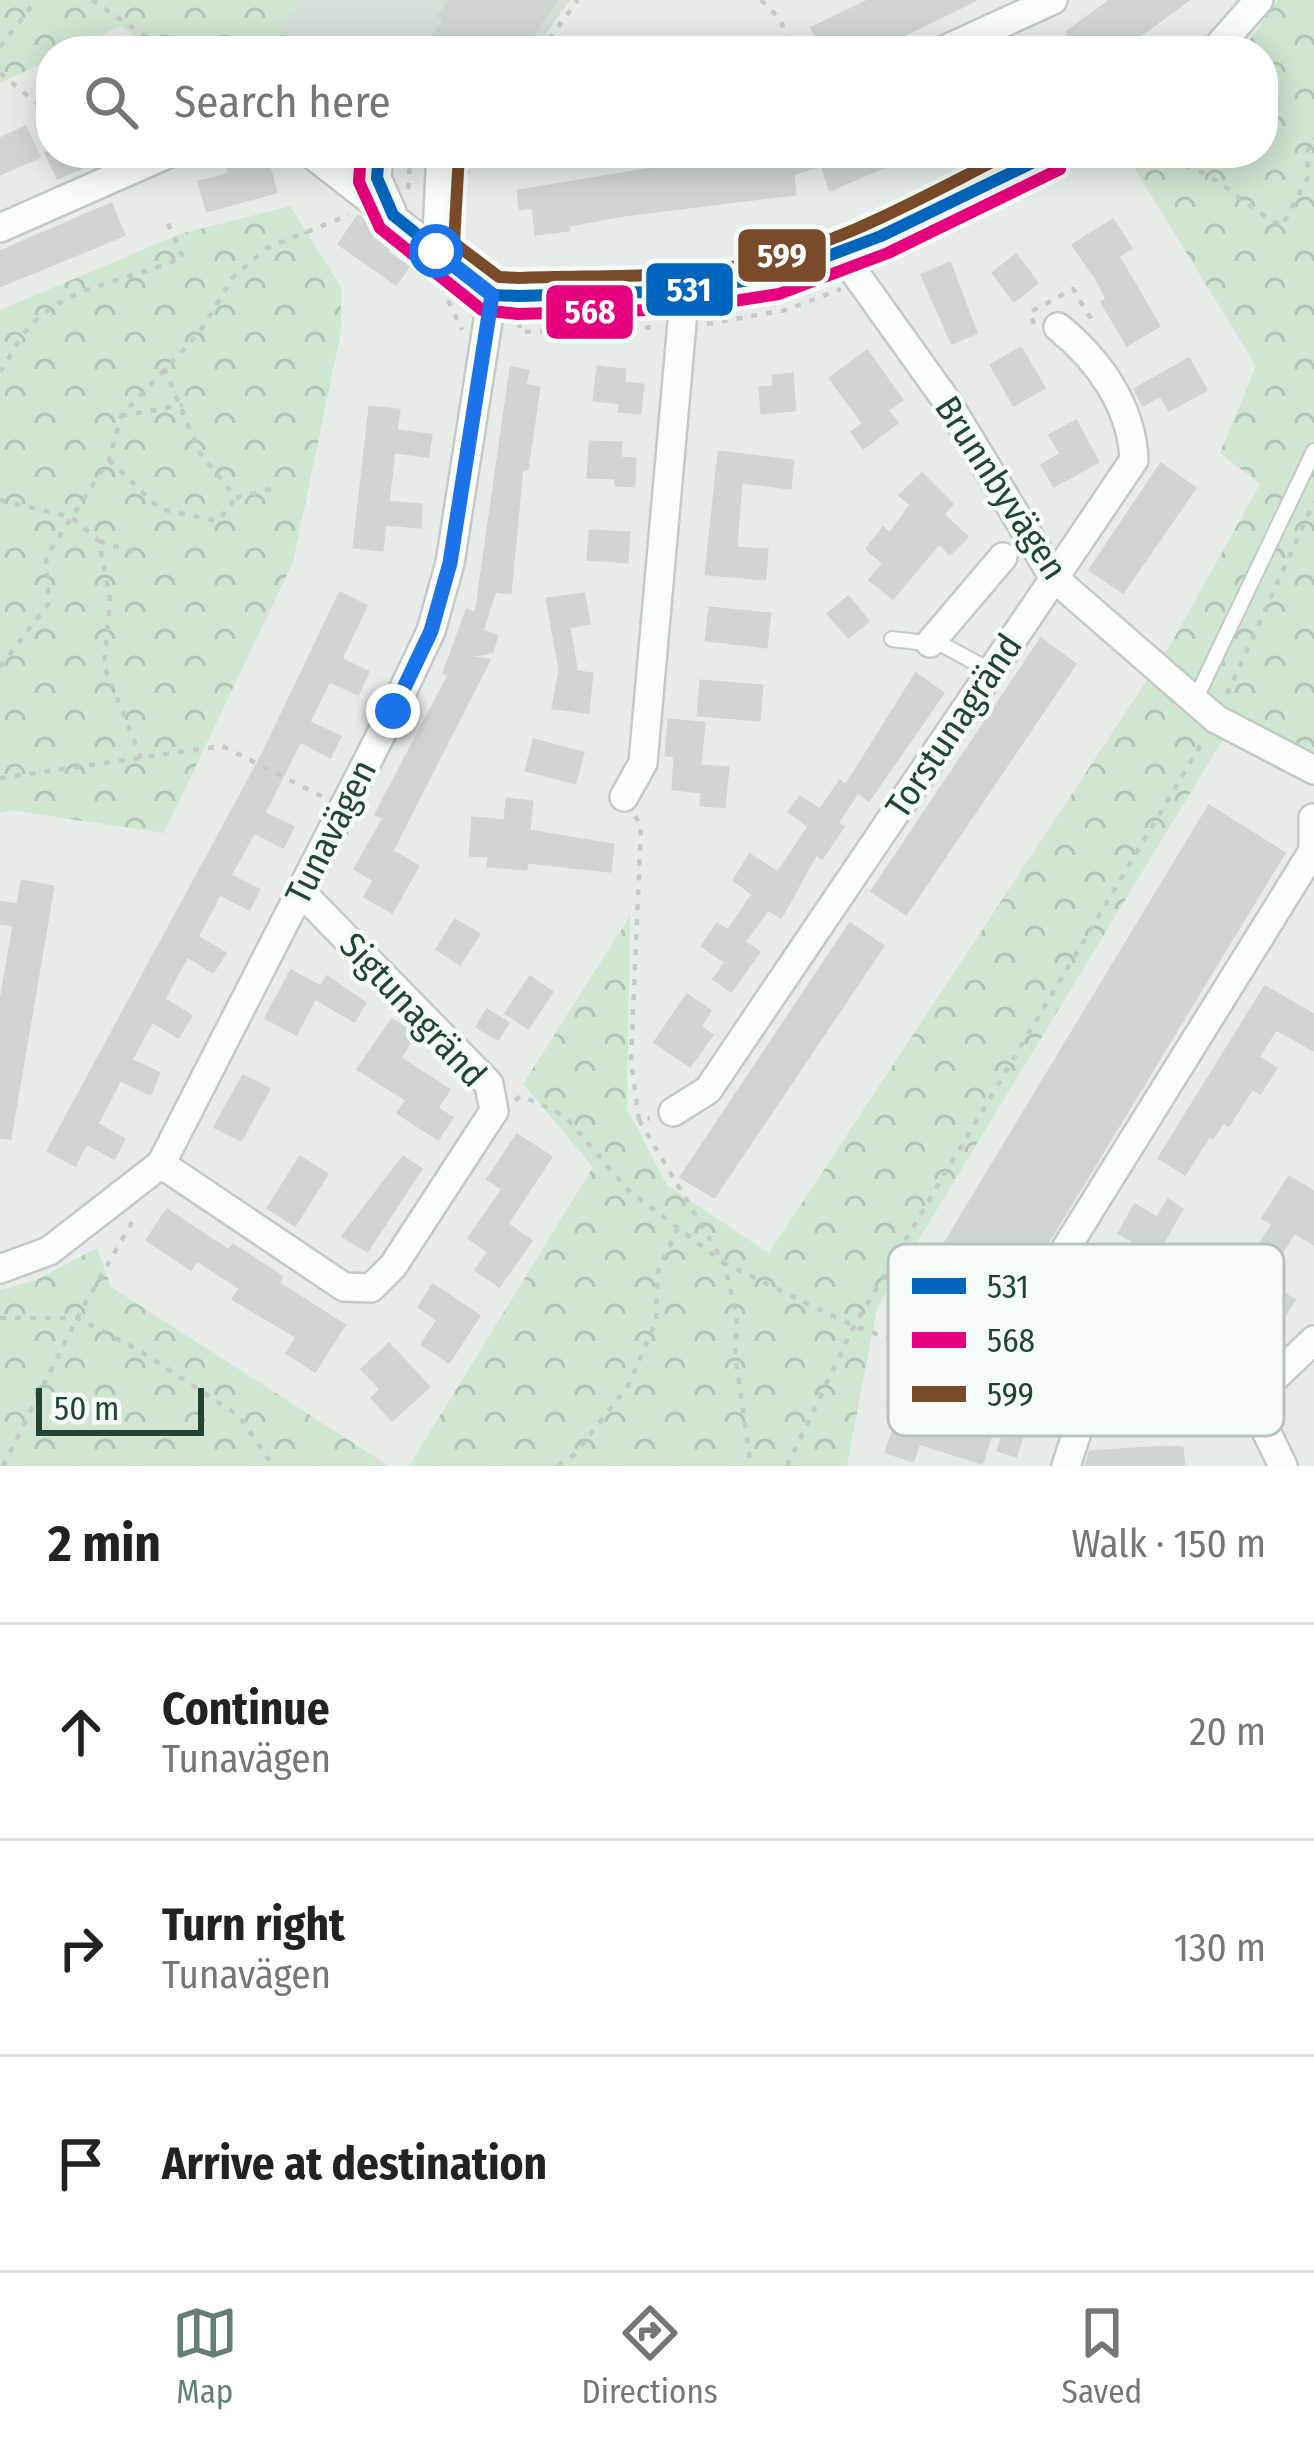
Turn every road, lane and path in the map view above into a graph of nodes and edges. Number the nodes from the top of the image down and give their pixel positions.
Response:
1 (36, 0) edge
2 (92, 0) edge
3 (578, 0) edge
4 (761, 0) edge
5 (1053, 0) edge
6 (1259, 0) edge
7 (145, 36) edge
8 (551, 36) edge
9 (786, 36) edge
10 (975, 36) edge
11 (1227, 36) edge
12 (0, 47) edge
13 (0, 73) edge
14 (36, 103) edge
15 (1314, 138) edge
16 (136, 168) edge
17 (330, 168) edge
18 (378, 168) edge
19 (405, 168) edge
20 (440, 168) edge
21 (1020, 168) edge
22 (1195, 168) edge
23 (389, 212) junction
24 (166, 219) dead end
25 (0, 228) edge
26 (436, 251) junction
27 (840, 252) junction
28 (686, 289) junction
29 (492, 295) junction
30 (1058, 327) dead end
31 (164, 368) junction
32 (0, 372) edge
33 (183, 405) junction
34 (121, 416) junction
35 (1314, 451) edge
36 (109, 460) junction
37 (278, 487) dead end
38 (236, 498) junction
39 (0, 500) edge
40 (1314, 502) edge
41 (71, 517) junction
42 (99, 541) junction
43 (137, 554) dead end
44 (1003, 557) dead end
45 (1054, 578) junction
46 (892, 640) dead end
47 (930, 643) junction
48 (0, 667) edge
49 (991, 671) junction
50 (1205, 710) junction
51 (142, 760) junction
52 (1314, 770) edge
53 (0, 778) edge
54 (624, 797) joint
55 (344, 808) junction
56 (1312, 818) edge
57 (301, 892) junction
58 (494, 1111) junction
59 (673, 1112) joint
60 (639, 1120) junction
61 (161, 1164) junction
62 (143, 1201) dead end
63 (678, 1228) junction
64 (901, 1244) edge
65 (1069, 1244) edge
66 (724, 1263) junction
67 (888, 1266) edge
68 (0, 1269) edge
69 (0, 1318) edge
70 (77, 1318) junction
71 (854, 1326) junction
72 (888, 1339) edge
73 (1314, 1340) edge
74 (1284, 1369) edge
75 (1076, 1436) edge
76 (1268, 1436) edge
77 (0, 1448) edge
78 (9, 1454) junction
79 (270, 1463) edge
80 (3, 1466) edge
81 (262, 1466) edge
82 (558, 1466) edge
83 (751, 1466) edge
84 (788, 1466) edge
85 (1066, 1466) edge
86 (1283, 1466) edge

1 - 12 path
2 - 7 path
3 - 8 path
4 - 9 path
5 - 10 street
6 - 11 street
13 - 14 path
15 - 22 path
16 - 25 street
17 - 23 street
18 - 23 street
19 - 23 path
20 - 26 street
21 - 27 street
23 - 26 street
23 - 31 path
24 - 32 path
26 - 29 street
27 - 28 street
27 - 45 street, Brunnbyvägen
28 - 29 street
28 - 54 street
29 - 55 street, Tunavägen
30 - 45 street, Torstunagränd
31 - 33 path
31 - 34 path
33 - 34 path
33 - 38 path
34 - 36 path
35 - 50 lane
36 - 38 path
36 - 41 path
37 - 38 path
39 - 41 path
40 - 50 path
41 - 42 path
41 - 48 path
42 - 43 path
42 - 51 path
44 - 47 street
45 - 49 street, Torstunagränd
45 - 50 street, Brunnbyvägen
46 - 47 lane
47 - 49 lane
49 - 59 street, Torstunagränd
50 - 52 street, Brunnbyvägen
50 - 64 path
51 - 53 path
51 - 55 path
54 - 60 path
55 - 57 street, Tunavägen
56 - 65 street
57 - 58 street, Sigtunagränd
57 - 61 street, Tunavägen
58 - 61 street, Sigtunagränd
58 - 63 path
59 - 60 path
60 - 66 path
61 - 68 street, Tunavägen
62 - 70 path
63 - 66 path
63 - 82 path
66 - 71 path
66 - 83 path
67 - 71 path
69 - 70 path
70 - 78 path
70 - 79 path
71 - 72 path
71 - 84 path
73 - 74 street
75 - 85 street
76 - 86 street
77 - 78 path
78 - 80 path
79 - 81 path

